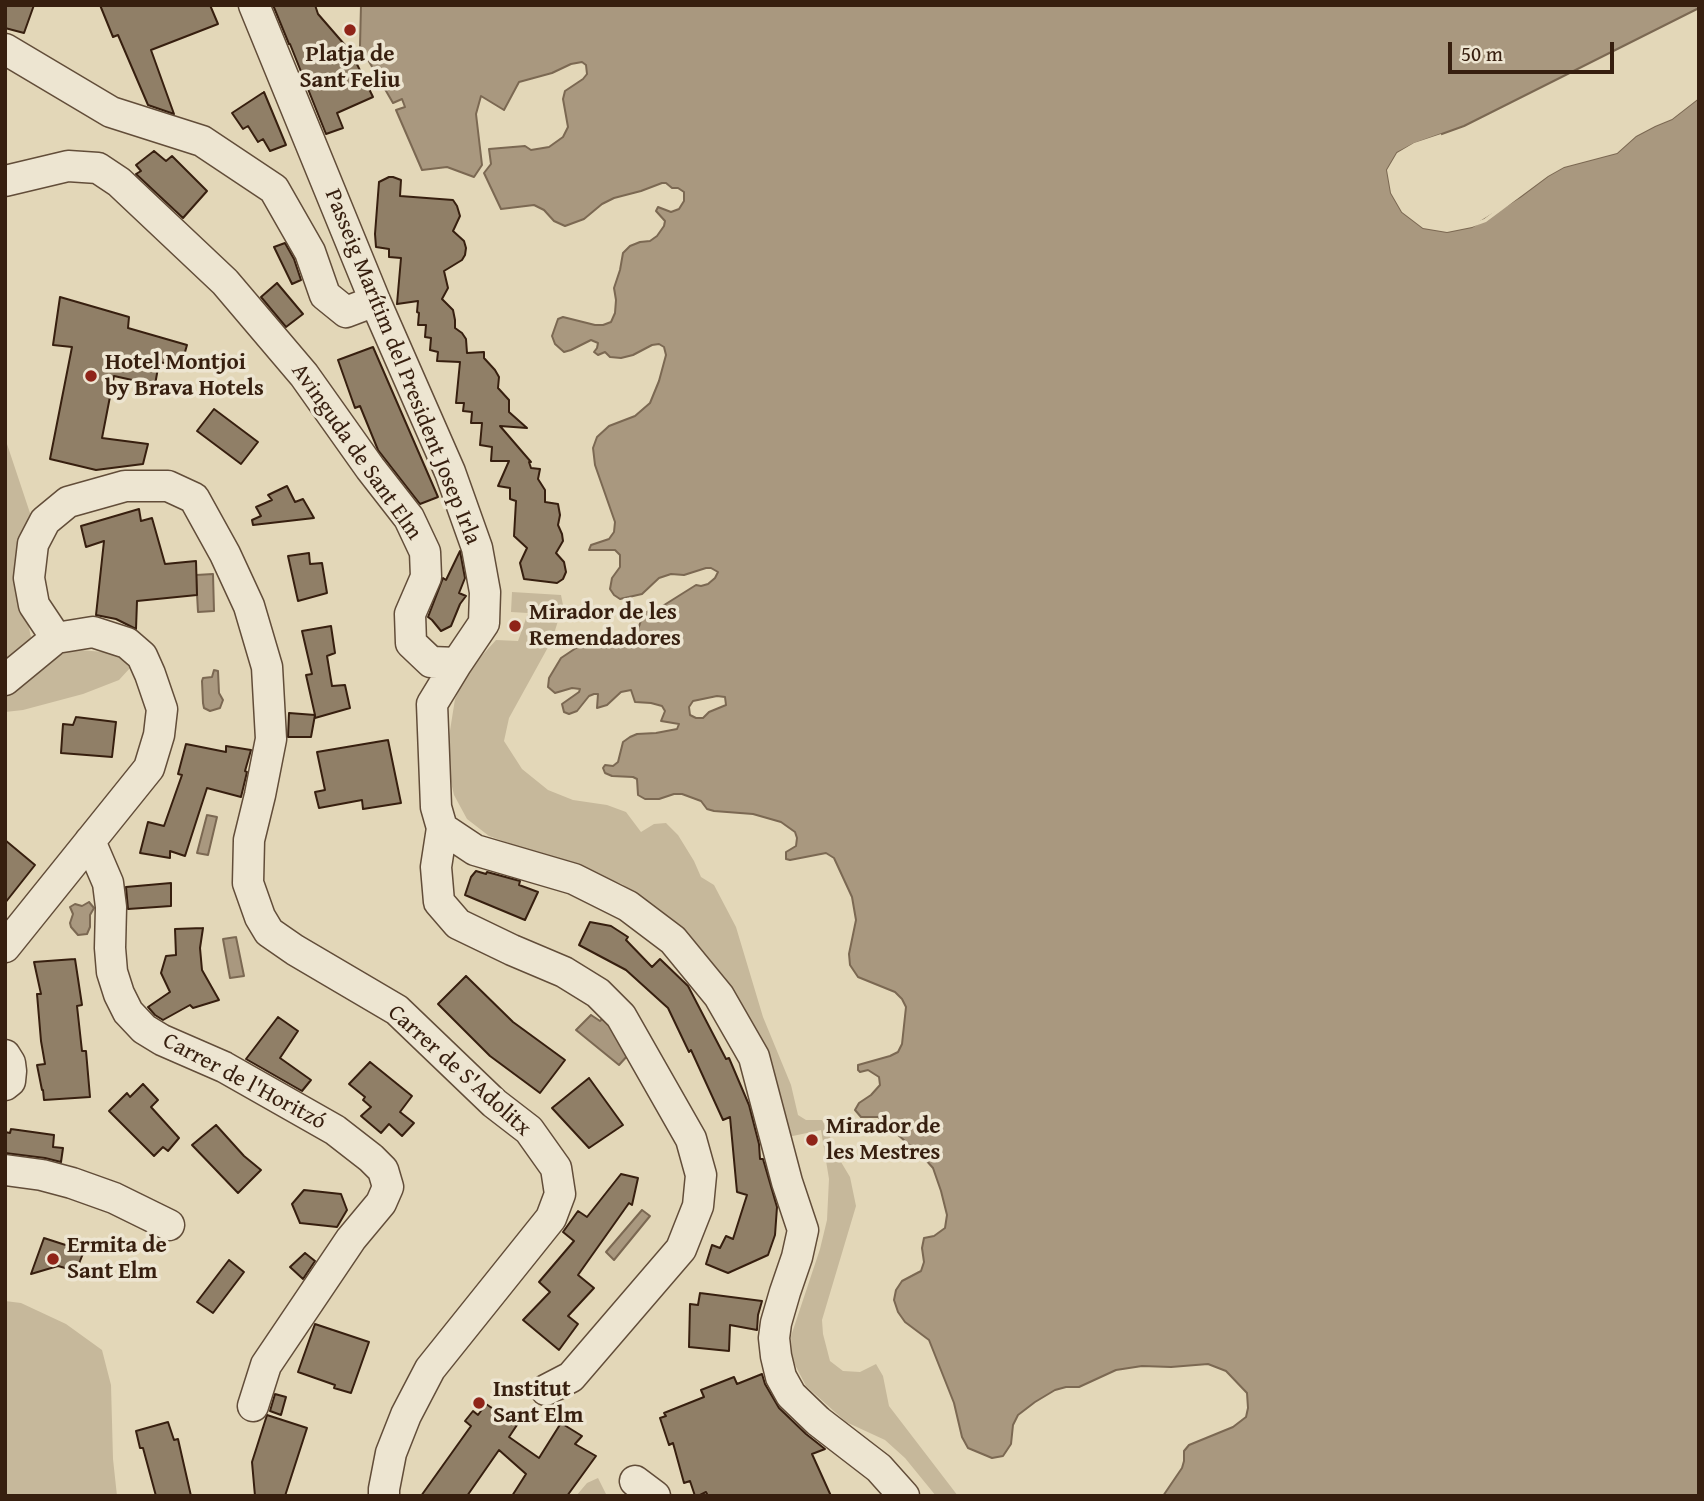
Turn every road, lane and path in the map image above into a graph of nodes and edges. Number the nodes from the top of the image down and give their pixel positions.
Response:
1 (254, 5) edge
2 (5, 49) edge
3 (5, 181) edge
4 (375, 301) junction
5 (56, 638) junction
6 (457, 663) junction
7 (5, 680) edge
8 (442, 828) junction
9 (90, 841) junction
10 (5, 947) edge
11 (5, 1055) edge
12 (5, 1085) edge
13 (5, 1170) edge
14 (169, 1225) dead end
15 (546, 1390) dead end
16 (253, 1406) dead end
17 (384, 1496) edge
18 (904, 1496) edge

1 - 4 street, Passeig Marítim del President Josep Irla
2 - 4 street
3 - 6 street, Avinguda de Sant Elm
4 - 6 street, Passeig Marítim del President Josep Irla
5 - 7 street
5 - 9 street
5 - 17 street, Carrer de S'Adolitx
6 - 8 street, Passeig Marítim del President Josep Irla
8 - 15 street, Passeig Marítim del President Josep Irla
8 - 18 street
9 - 10 street
9 - 16 street, Carrer de l'Horitzó
11 - 12 street
13 - 14 street

